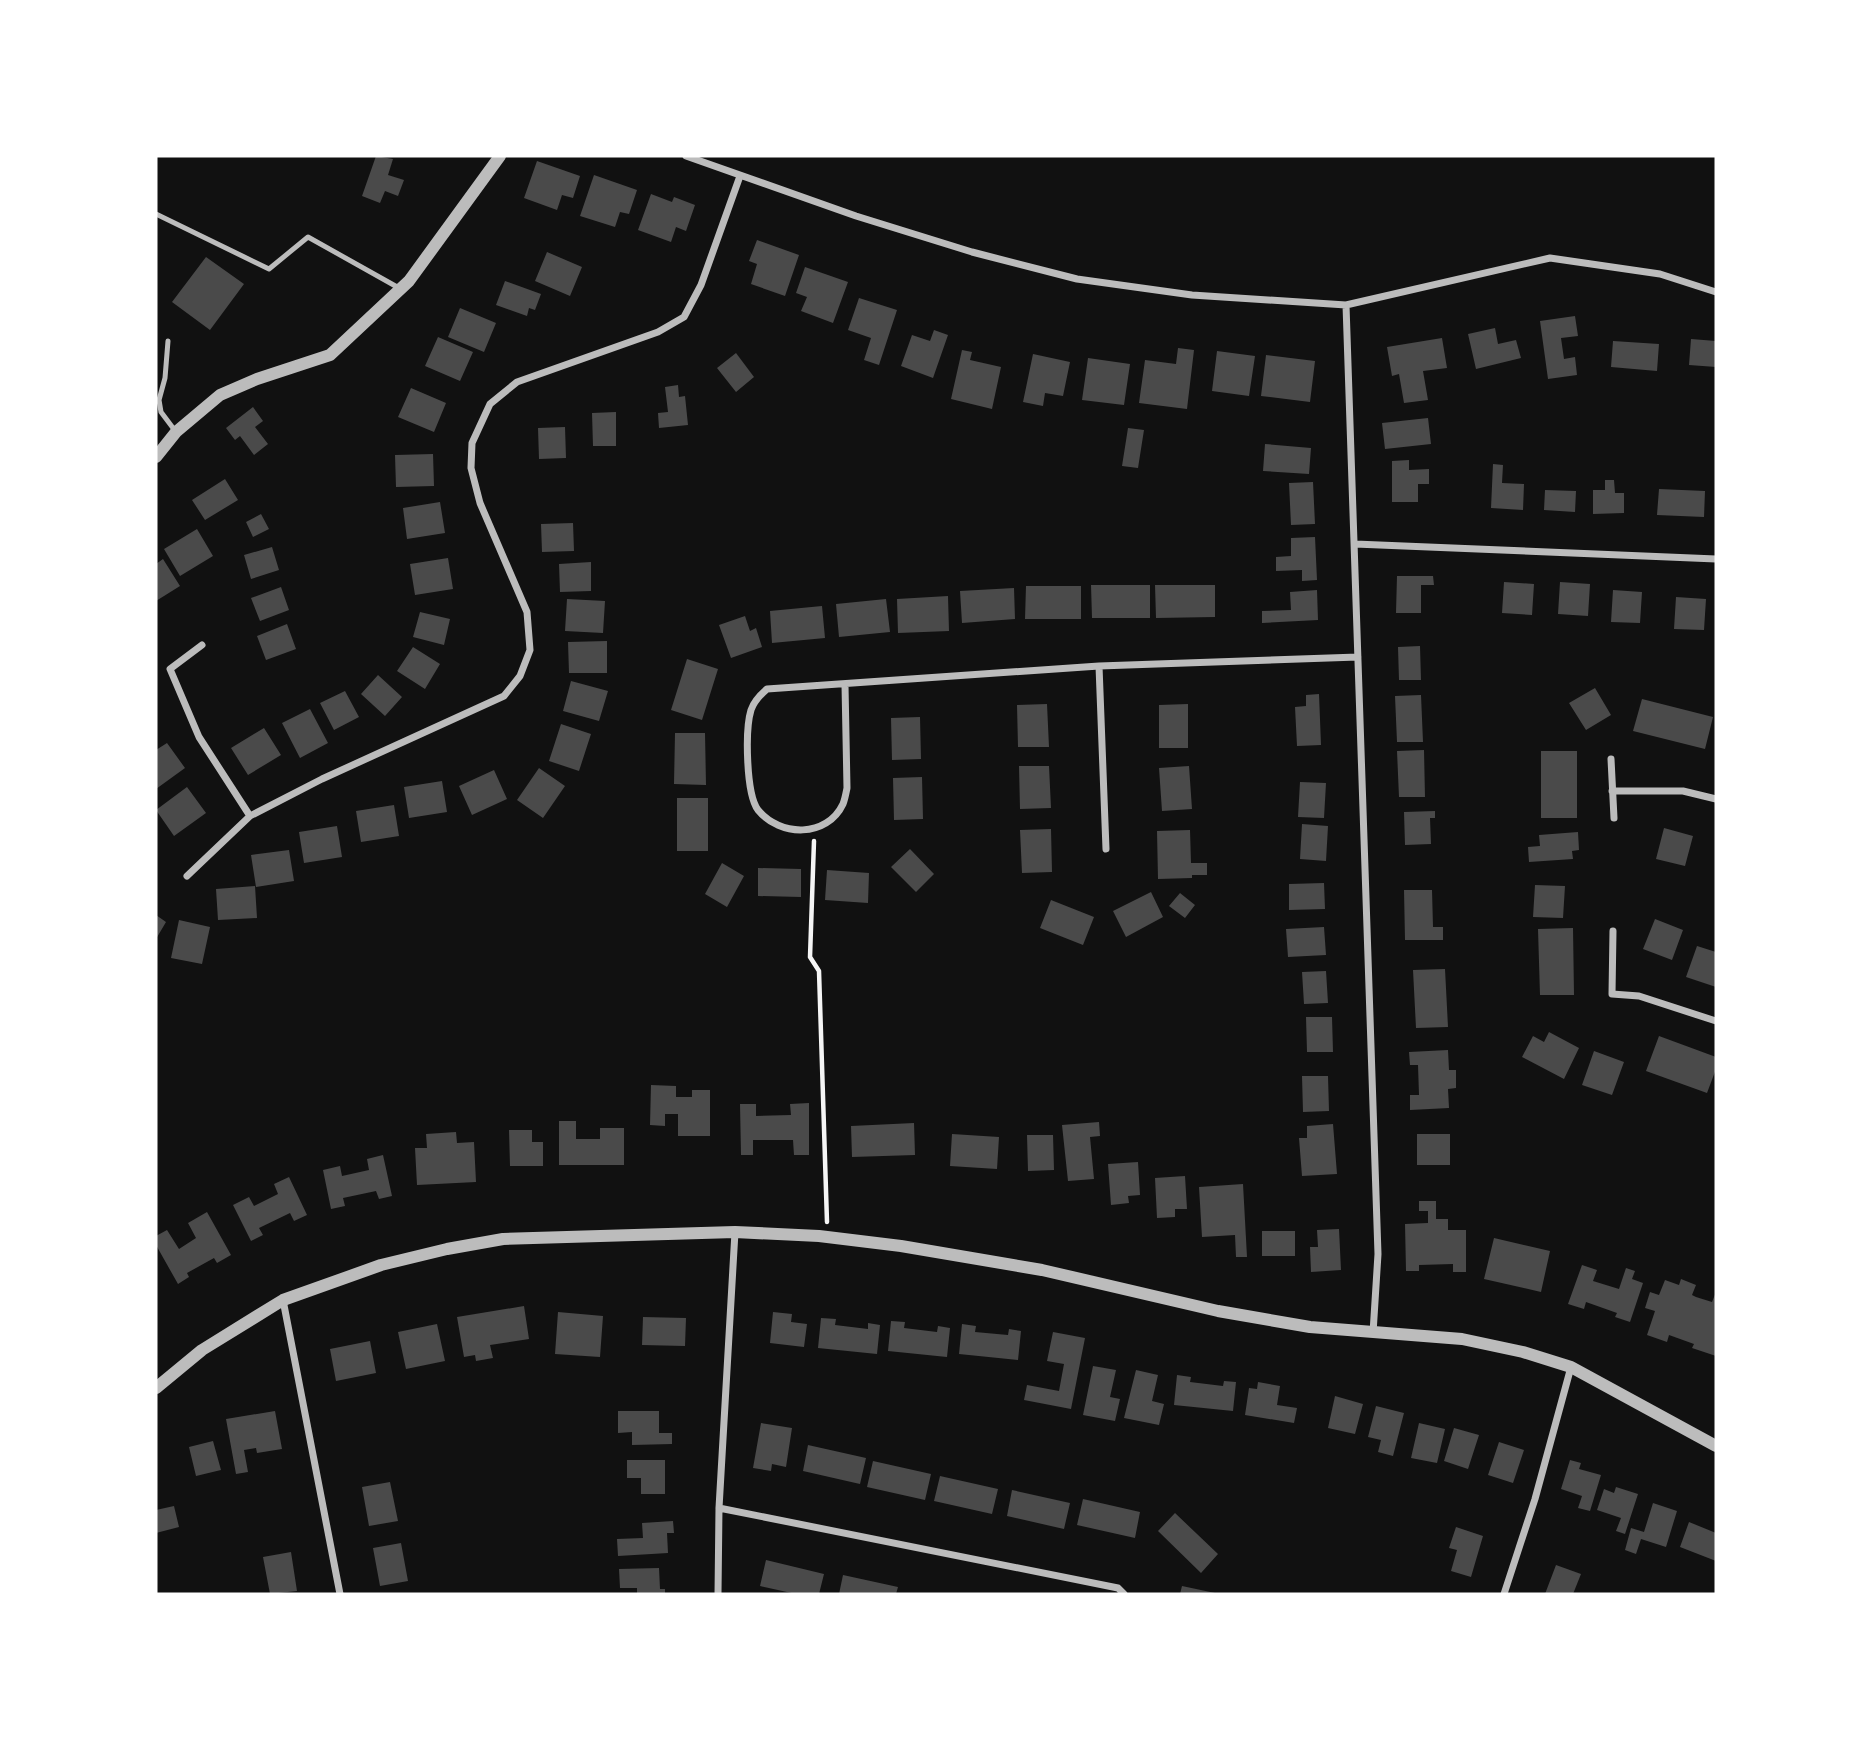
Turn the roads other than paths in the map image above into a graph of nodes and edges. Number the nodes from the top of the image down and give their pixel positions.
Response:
1 (500, 156) edge
2 (686, 156) edge
3 (740, 176) junction
4 (156, 214) edge
5 (401, 289) junction
6 (1716, 292) edge
7 (1346, 305) junction
8 (168, 341) dead end
9 (176, 432) junction
10 (156, 457) edge
11 (1355, 544) junction
12 (1716, 559) edge
13 (202, 645) dead end
14 (1359, 657) junction
15 (1099, 666) junction
16 (845, 685) junction
17 (1611, 759) dead end
18 (1612, 791) junction
19 (1716, 800) edge
20 (250, 816) junction
21 (1614, 818) dead end
22 (1106, 849) dead end
23 (187, 876) dead end
24 (1613, 931) dead end
25 (1716, 1021) edge
26 (735, 1232) junction
27 (283, 1300) junction
28 (1373, 1334) junction
29 (1571, 1367) junction
30 (156, 1388) edge
31 (1716, 1446) edge
32 (719, 1508) junction
33 (340, 1594) edge
34 (718, 1594) edge
35 (1124, 1594) edge
36 (1504, 1594) edge

1 - 5 street
2 - 3 street
3 - 7 street
3 - 20 street
4 - 5 lane
5 - 9 street
6 - 7 street
7 - 11 street
8 - 9 lane
9 - 10 street
11 - 12 street
11 - 14 street
13 - 20 street
14 - 15 street
14 - 28 street
15 - 16 street
15 - 22 street
16 - 16 street
17 - 18 street
18 - 19 street
18 - 21 street
20 - 23 street
24 - 25 street
26 - 27 street
26 - 28 street
26 - 32 street
27 - 30 street
27 - 33 street
28 - 29 street
29 - 31 street
29 - 36 street
32 - 34 street
32 - 35 street

